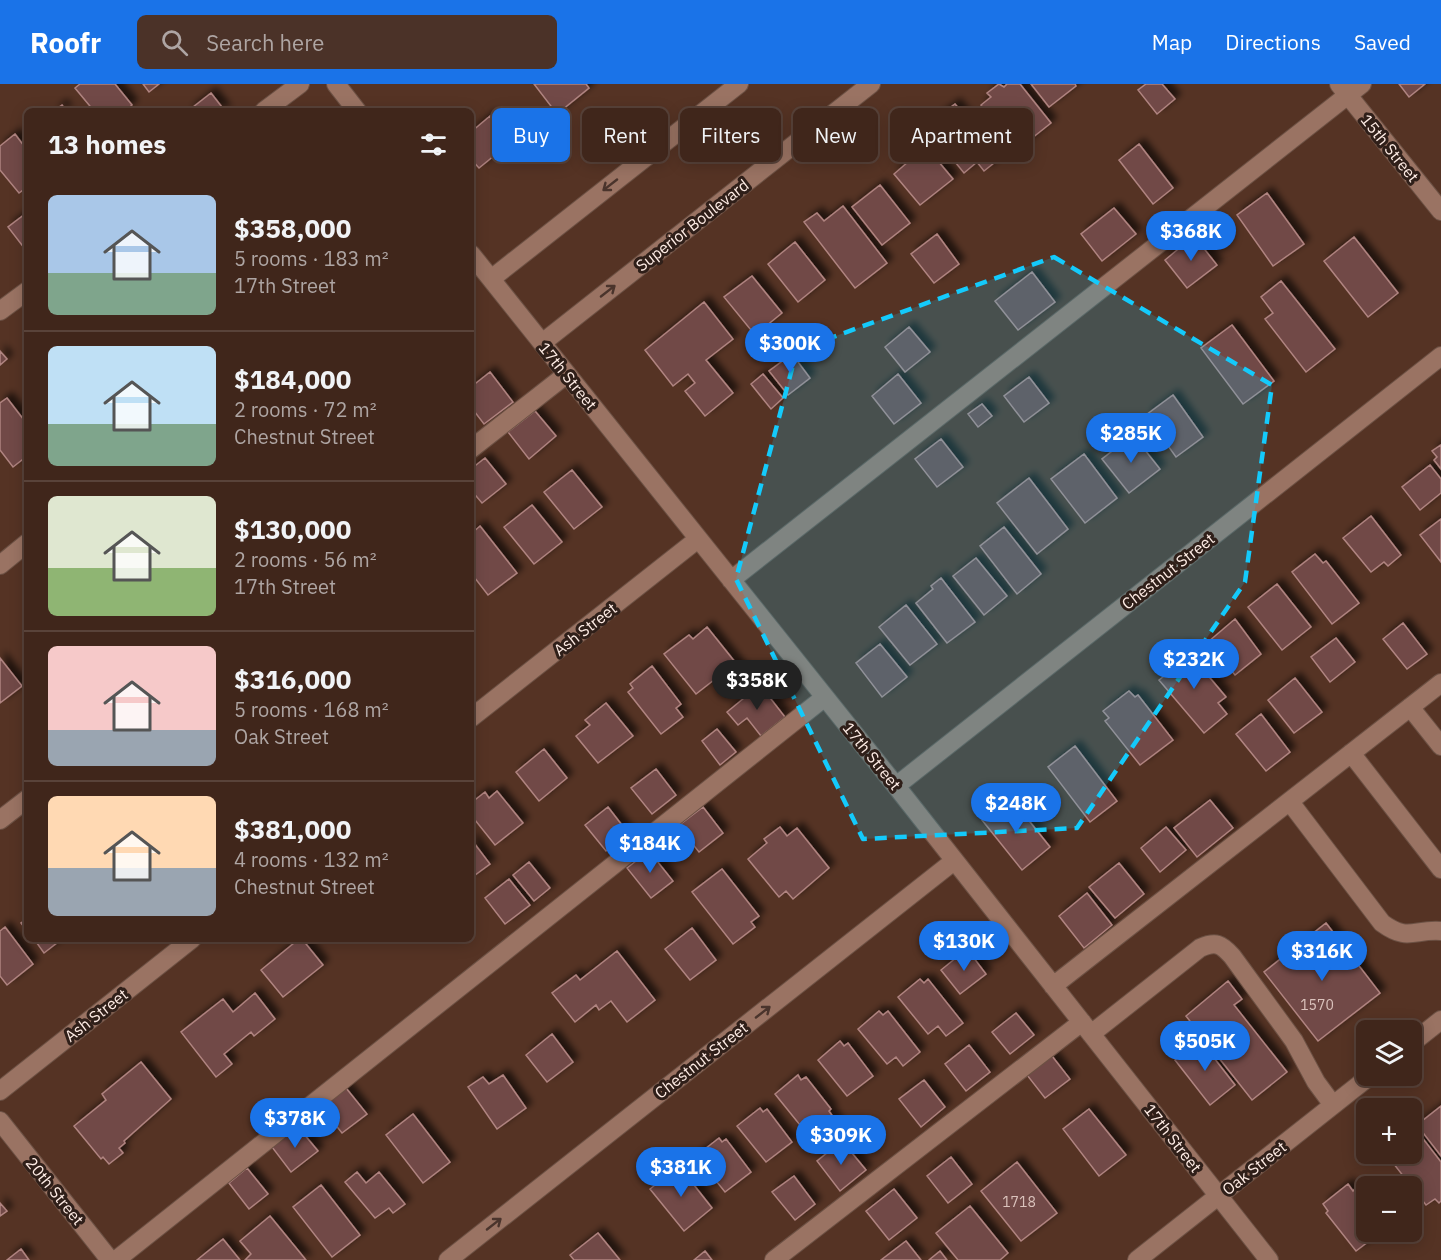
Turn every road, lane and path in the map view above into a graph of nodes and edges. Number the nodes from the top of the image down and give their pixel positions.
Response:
1 (300, 84) edge
2 (336, 84) edge
3 (739, 84) edge
4 (871, 84) edge
5 (1350, 88) edge
6 (268, 108) edge
7 (355, 108) edge
8 (1441, 211) edge
9 (474, 258) edge
10 (491, 279) junction
11 (24, 293) edge
12 (0, 311) edge
13 (542, 343) junction
14 (1441, 356) edge
15 (567, 374) junction
16 (474, 447) edge
17 (698, 539) junction
18 (24, 545) edge
19 (0, 565) edge
20 (731, 580) junction
21 (1441, 683) edge
22 (825, 697) junction
23 (1410, 706) junction
24 (474, 716) edge
25 (1441, 746) edge
26 (1350, 753) junction
27 (896, 786) junction
28 (24, 801) edge
29 (1290, 802) junction
30 (0, 820) edge
31 (954, 861) junction
32 (1441, 868) edge
33 (1441, 931) edge
34 (188, 942) edge
35 (1053, 986) junction
36 (1441, 1020) edge
37 (1086, 1028) junction
38 (1422, 1035) edge
39 (1357, 1086) edge
40 (0, 1091) edge
41 (1333, 1105) junction
42 (0, 1121) edge
43 (1218, 1196) junction
44 (110, 1260) edge
45 (116, 1260) edge
46 (448, 1260) edge
47 (774, 1260) edge
48 (1137, 1260) edge
49 (1269, 1260) edge

1 - 6 street
2 - 7 street
3 -> 10 street
13 -> 4 street, Superior Boulevard
5 - 8 street, 15th Street
5 - 20 street
9 - 10 street, 17th Street
10 - 13 street, 17th Street
11 - 12 street
13 - 15 street, 17th Street
14 - 27 street, Chestnut Street
15 - 16 street
15 - 17 street, 17th Street
17 - 20 street, 17th Street
17 - 24 street, Ash Street
18 - 19 street
20 - 22 street, 17th Street
21 - 23 street
22 - 27 street, 17th Street
22 - 45 street
23 - 25 street
23 - 26 street
26 - 29 street
26 - 32 street
27 - 31 street, 17th Street
28 - 30 street
29 - 33 street
29 - 35 street
31 - 35 street, 17th Street
46 -> 31 street, Chestnut Street
34 - 40 street, Ash Street
35 - 37 street, 17th Street
36 - 38 street
37 - 41 street
37 - 43 street, 17th Street
37 - 47 street
39 - 41 street, Oak Street
41 - 43 street, Oak Street
42 - 44 street, 20th Street
43 - 48 street, Oak Street
43 - 49 street, 17th Street

